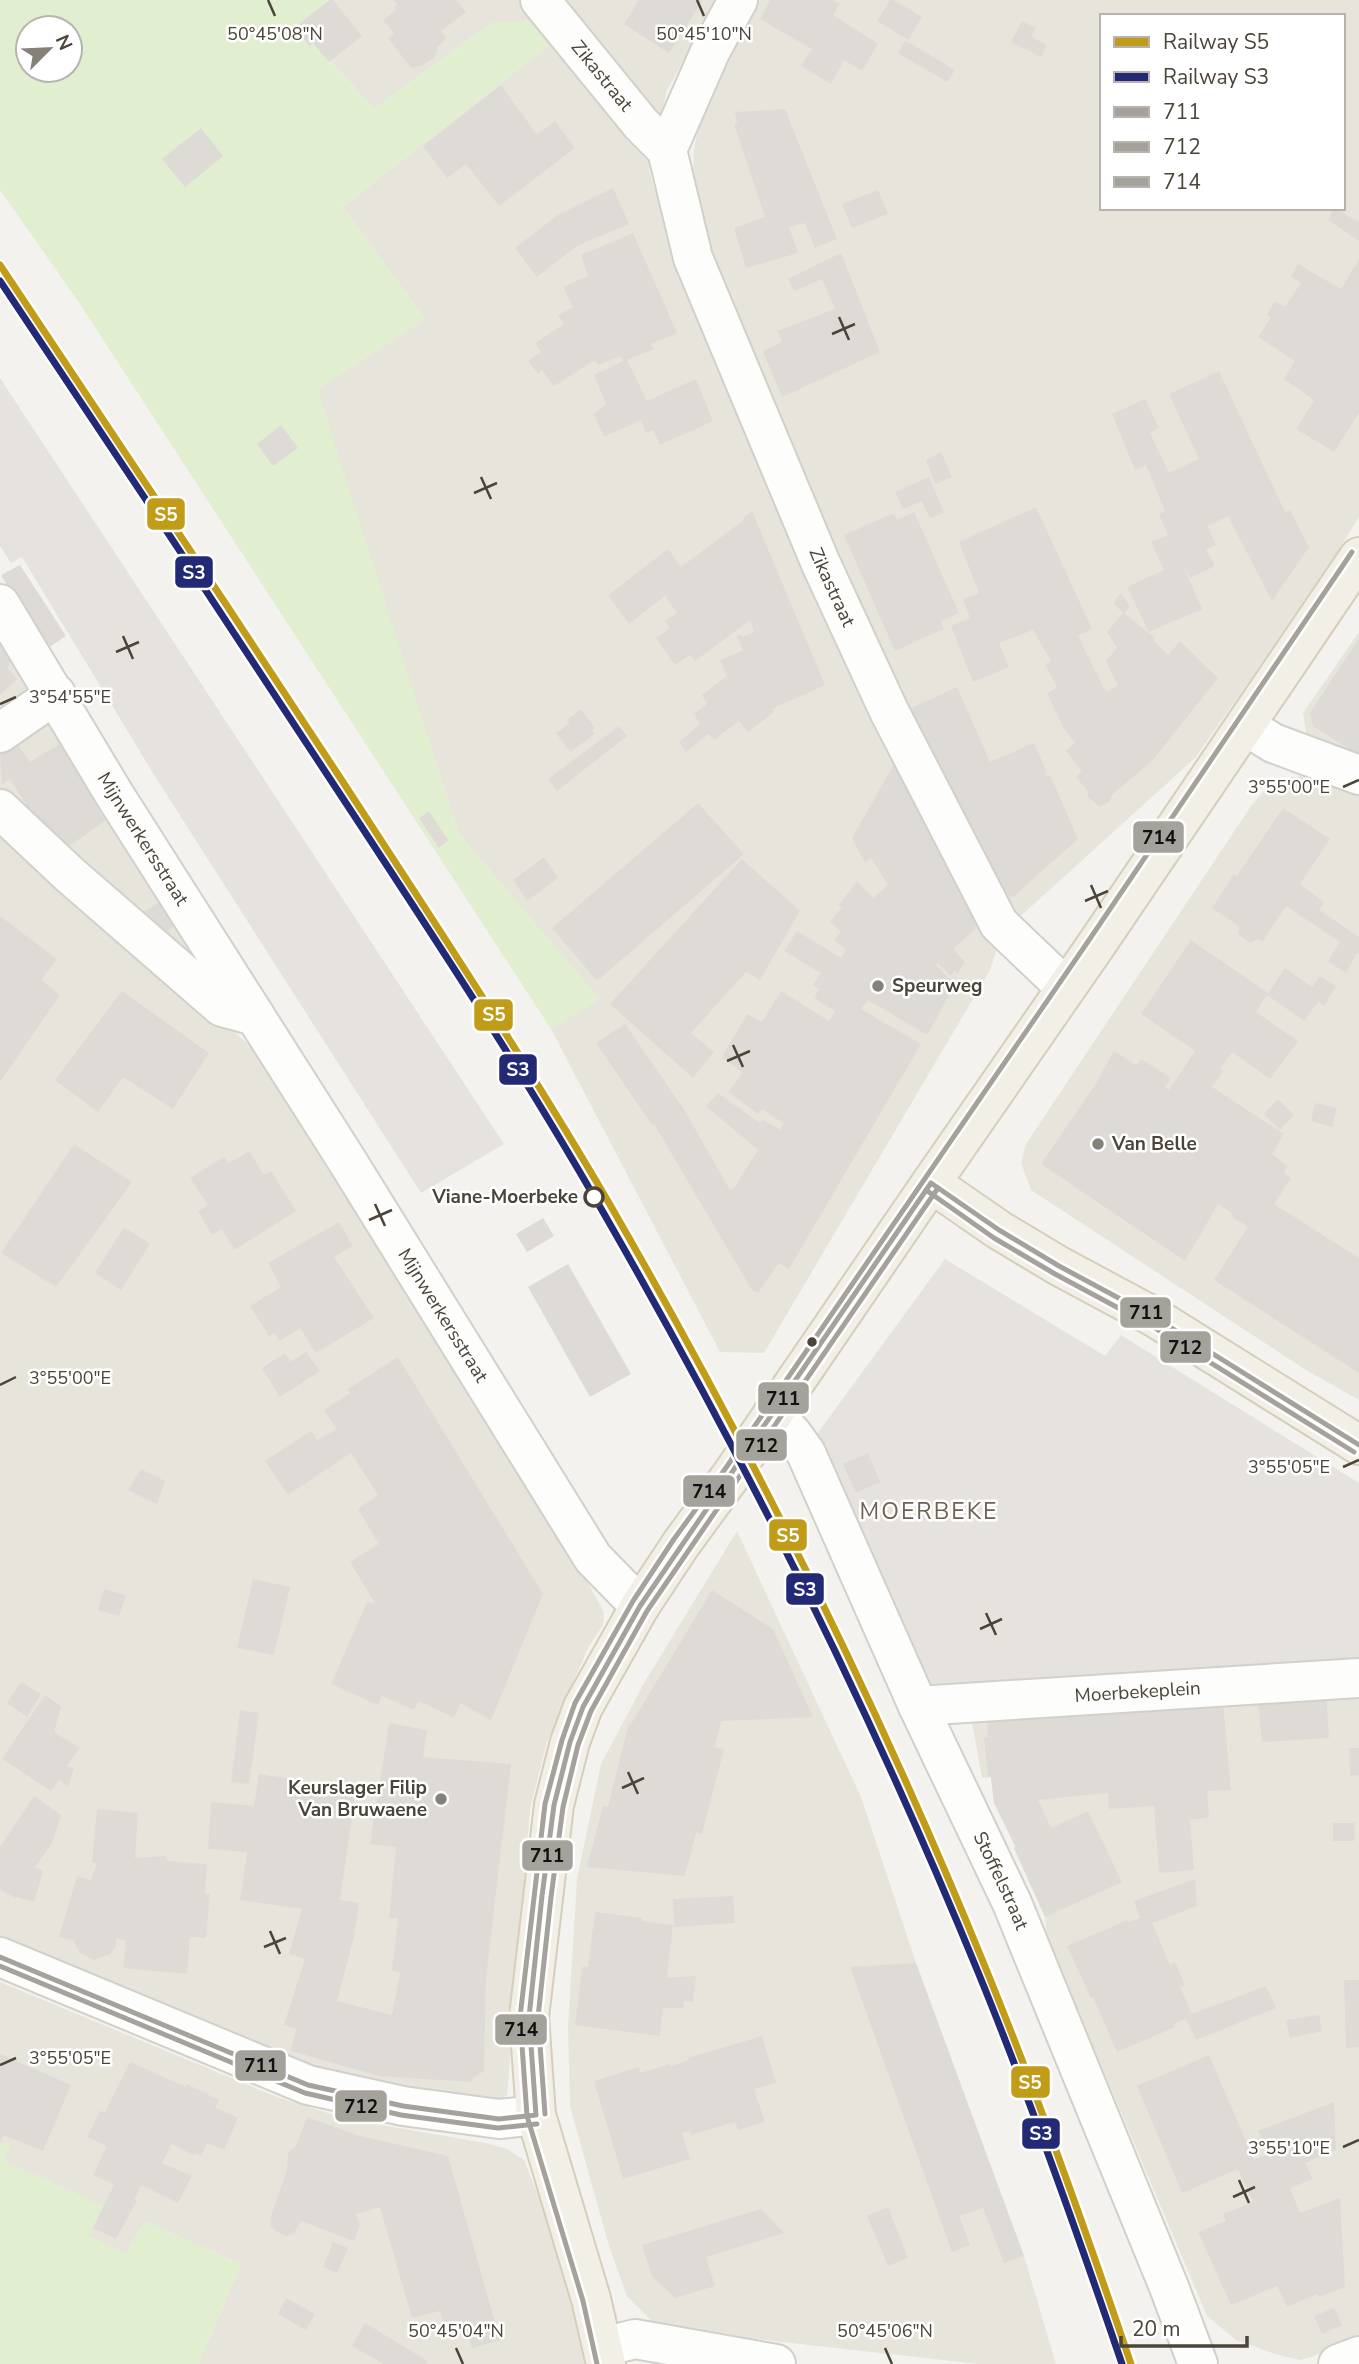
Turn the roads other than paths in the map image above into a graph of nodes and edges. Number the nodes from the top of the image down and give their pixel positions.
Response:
1 (540, 0) edge
2 (738, 0) edge
3 (667, 150) junction
4 (1359, 557) edge
5 (0, 604) edge
6 (56, 694) junction
7 (1246, 726) junction
8 (0, 733) edge
9 (1359, 775) edge
10 (0, 809) edge
11 (1066, 988) junction
12 (256, 1016) junction
13 (931, 1183) junction
14 (773, 1413) junction
15 (1359, 1446) edge
16 (640, 1606) junction
17 (1359, 1678) edge
18 (918, 1706) junction
19 (0, 1957) edge
20 (536, 2115) junction
21 (604, 2355) edge
22 (1359, 2356) edge
23 (776, 2364) edge
24 (1198, 2364) edge
25 (1338, 2364) edge

1 - 3 street, Zikastraat
2 - 3 street
3 - 11 street, Zikastraat
4 - 7 main road
5 - 6 street, Mijnwerkersstraat
6 - 8 street
6 - 12 street, Mijnwerkersstraat
7 - 9 street
7 - 11 main road
10 - 12 street
11 - 13 main road
12 - 16 street, Mijnwerkersstraat
13 - 14 main road
13 - 15 main road
14 - 16 main road
14 - 18 street, Stoffelstraat
16 - 20 main road
17 - 18 street, Moerbekeplein
18 - 24 street, Stoffelstraat
19 - 20 street
20 - 21 main road
21 - 23 street
22 - 25 street

